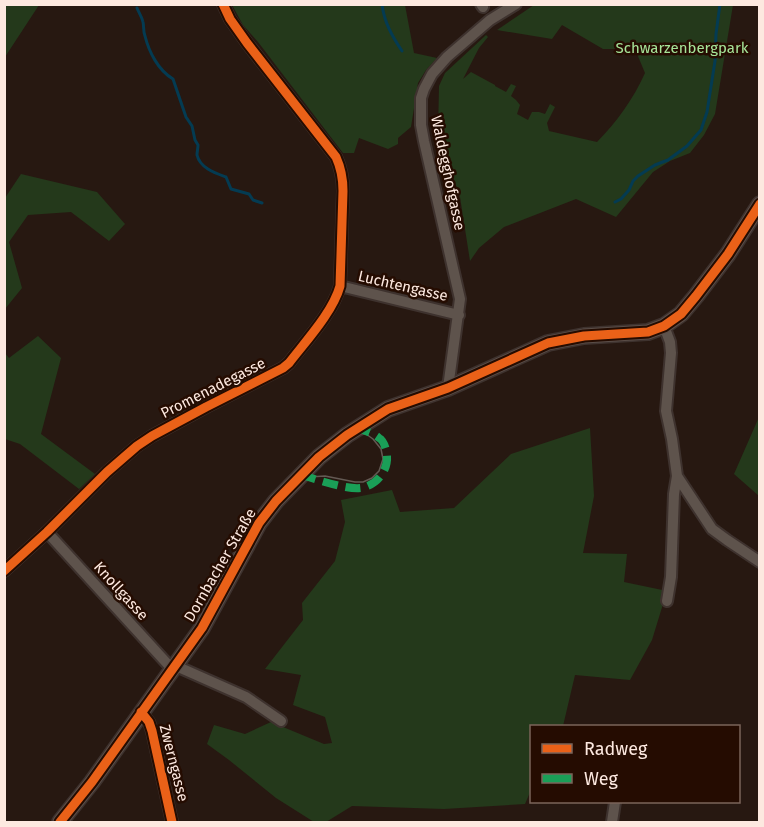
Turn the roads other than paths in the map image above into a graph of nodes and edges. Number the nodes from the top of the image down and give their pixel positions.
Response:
1 (223, 4) edge
2 (516, 4) edge
3 (759, 204) edge
4 (340, 286) junction
5 (459, 315) junction
6 (664, 326) junction
7 (448, 388) junction
8 (677, 476) junction
9 (47, 532) junction
10 (759, 562) edge
11 (4, 572) edge
12 (668, 601) dead end
13 (174, 668) junction
14 (141, 712) junction
15 (281, 721) dead end
16 (615, 803) edge
17 (60, 822) edge
18 (172, 822) edge
19 (612, 822) edge

1 - 4 street, Promenadegasse
2 - 5 street, Waldegghofgasse
3 - 6 main road
4 - 5 street, Luchtengasse
4 - 9 street, Promenadegasse
5 - 7 street, Waldegghofgasse
6 - 7 main road, Dornbacher Straße
6 - 8 street
7 - 13 main road, Dornbacher Straße
8 - 10 street
8 - 12 street
9 - 11 street, Promenadegasse
9 - 13 street, Knollgasse
13 - 14 main road, Dornbacher Straße
13 - 15 street
14 - 17 main road, Dornbacher Straße
14 - 18 street, Zwerngasse
16 - 19 street

